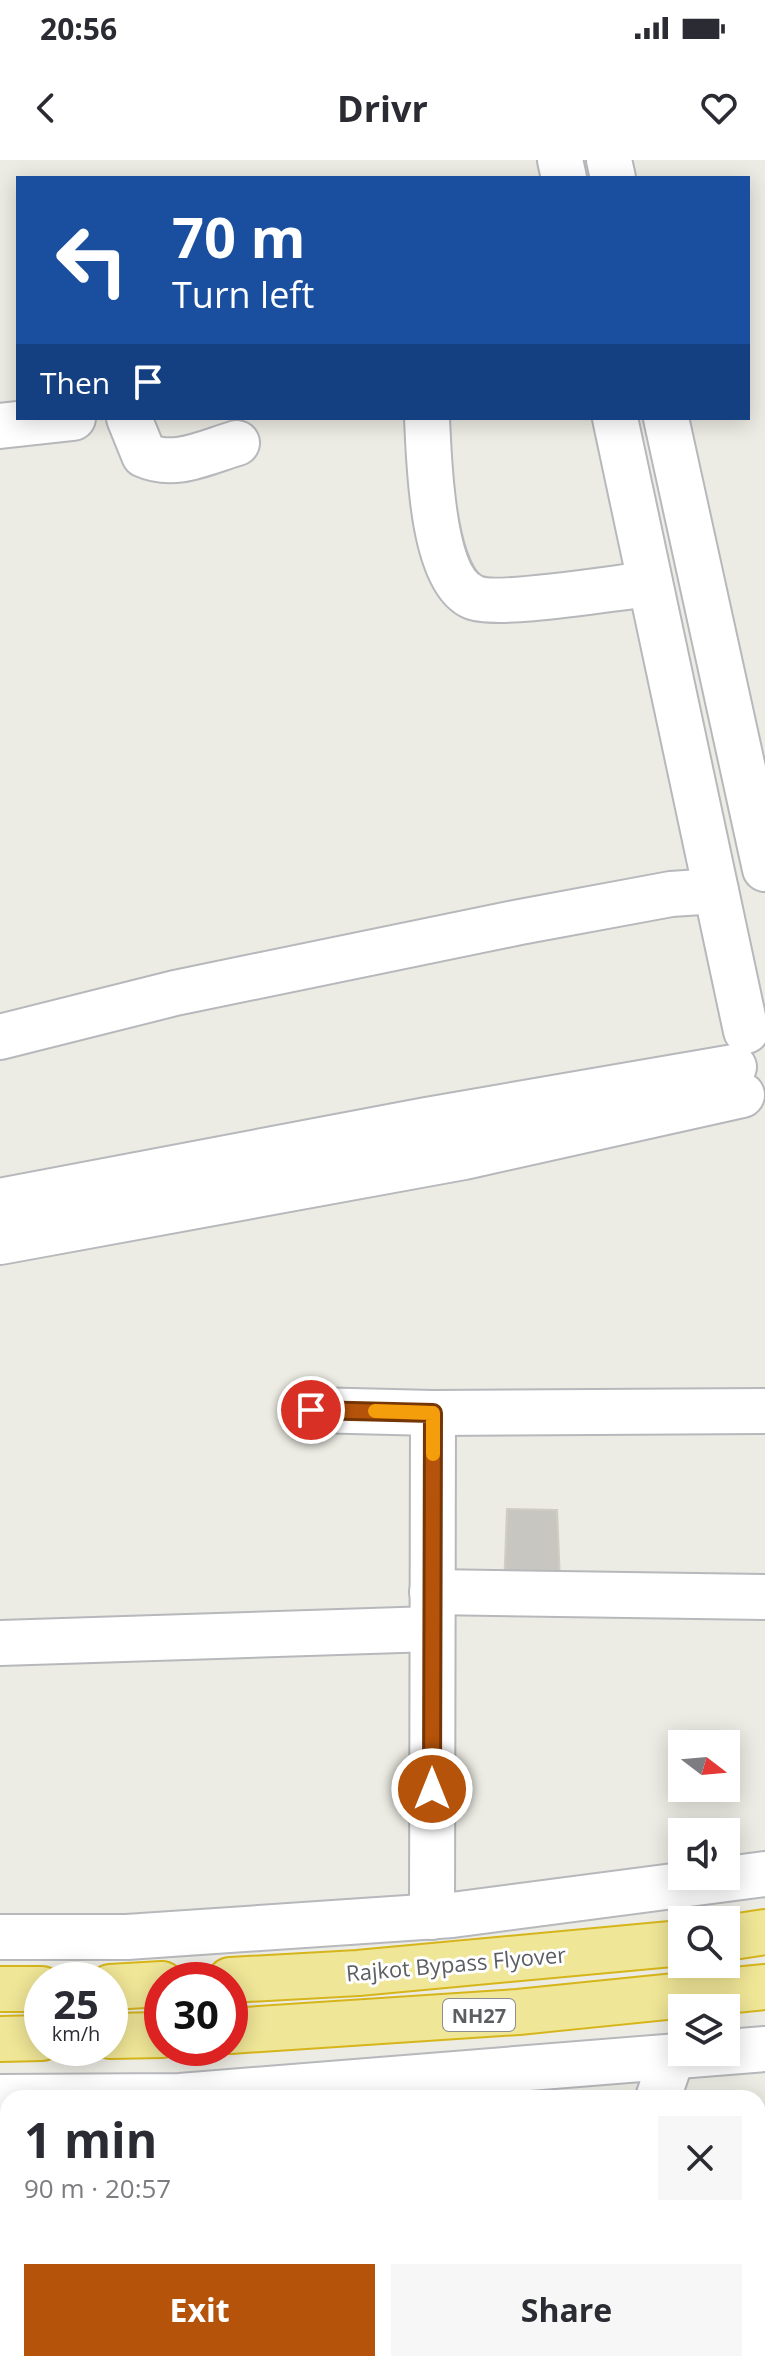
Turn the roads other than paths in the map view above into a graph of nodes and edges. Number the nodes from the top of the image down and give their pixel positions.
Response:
1 (55, 420) edge
2 (130, 420) edge
3 (427, 420) edge
4 (615, 420) edge
5 (666, 420) edge
6 (0, 426) edge
7 (237, 443) dead end
8 (650, 584) junction
9 (765, 869) edge
10 (716, 891) junction
11 (0, 1037) edge
12 (751, 1065) edge
13 (0, 1201) edge
14 (0, 1242) edge
15 (311, 1410) dead end
16 (765, 1411) edge
17 (433, 1413) junction
18 (765, 1597) edge
19 (432, 1610) junction
20 (0, 1643) edge
21 (765, 1874) edge
22 (432, 1917) junction
23 (765, 1932) edge
24 (740, 1936) edge
25 (0, 1937) edge
26 (668, 1944) edge
27 (248, 1979) edge
28 (765, 1987) edge
29 (0, 1989) edge
30 (24, 1989) edge
31 (248, 2030) edge
32 (24, 2038) edge
33 (0, 2039) edge
34 (765, 2049) edge
35 (740, 2051) edge
36 (668, 2057) edge
37 (669, 2066) edge
38 (256, 2090) edge
39 (661, 2090) edge

1 - 6 street
2 - 7 street
3 - 8 street
4 - 8 street
5 - 9 street
8 - 10 street
10 - 11 street
10 - 12 street
12 - 13 street
12 - 14 street
15 - 17 street
16 - 17 street
17 - 19 street
18 - 19 street
19 - 20 street
19 - 22 street
21 - 22 street
22 - 25 street
23 - 24 highway
26 - 27 highway, Rajkot Bypass Flyover
28 - 31 highway, NH27
29 - 30 highway
32 - 33 highway
34 - 35 street
36 - 38 street
37 - 39 street

